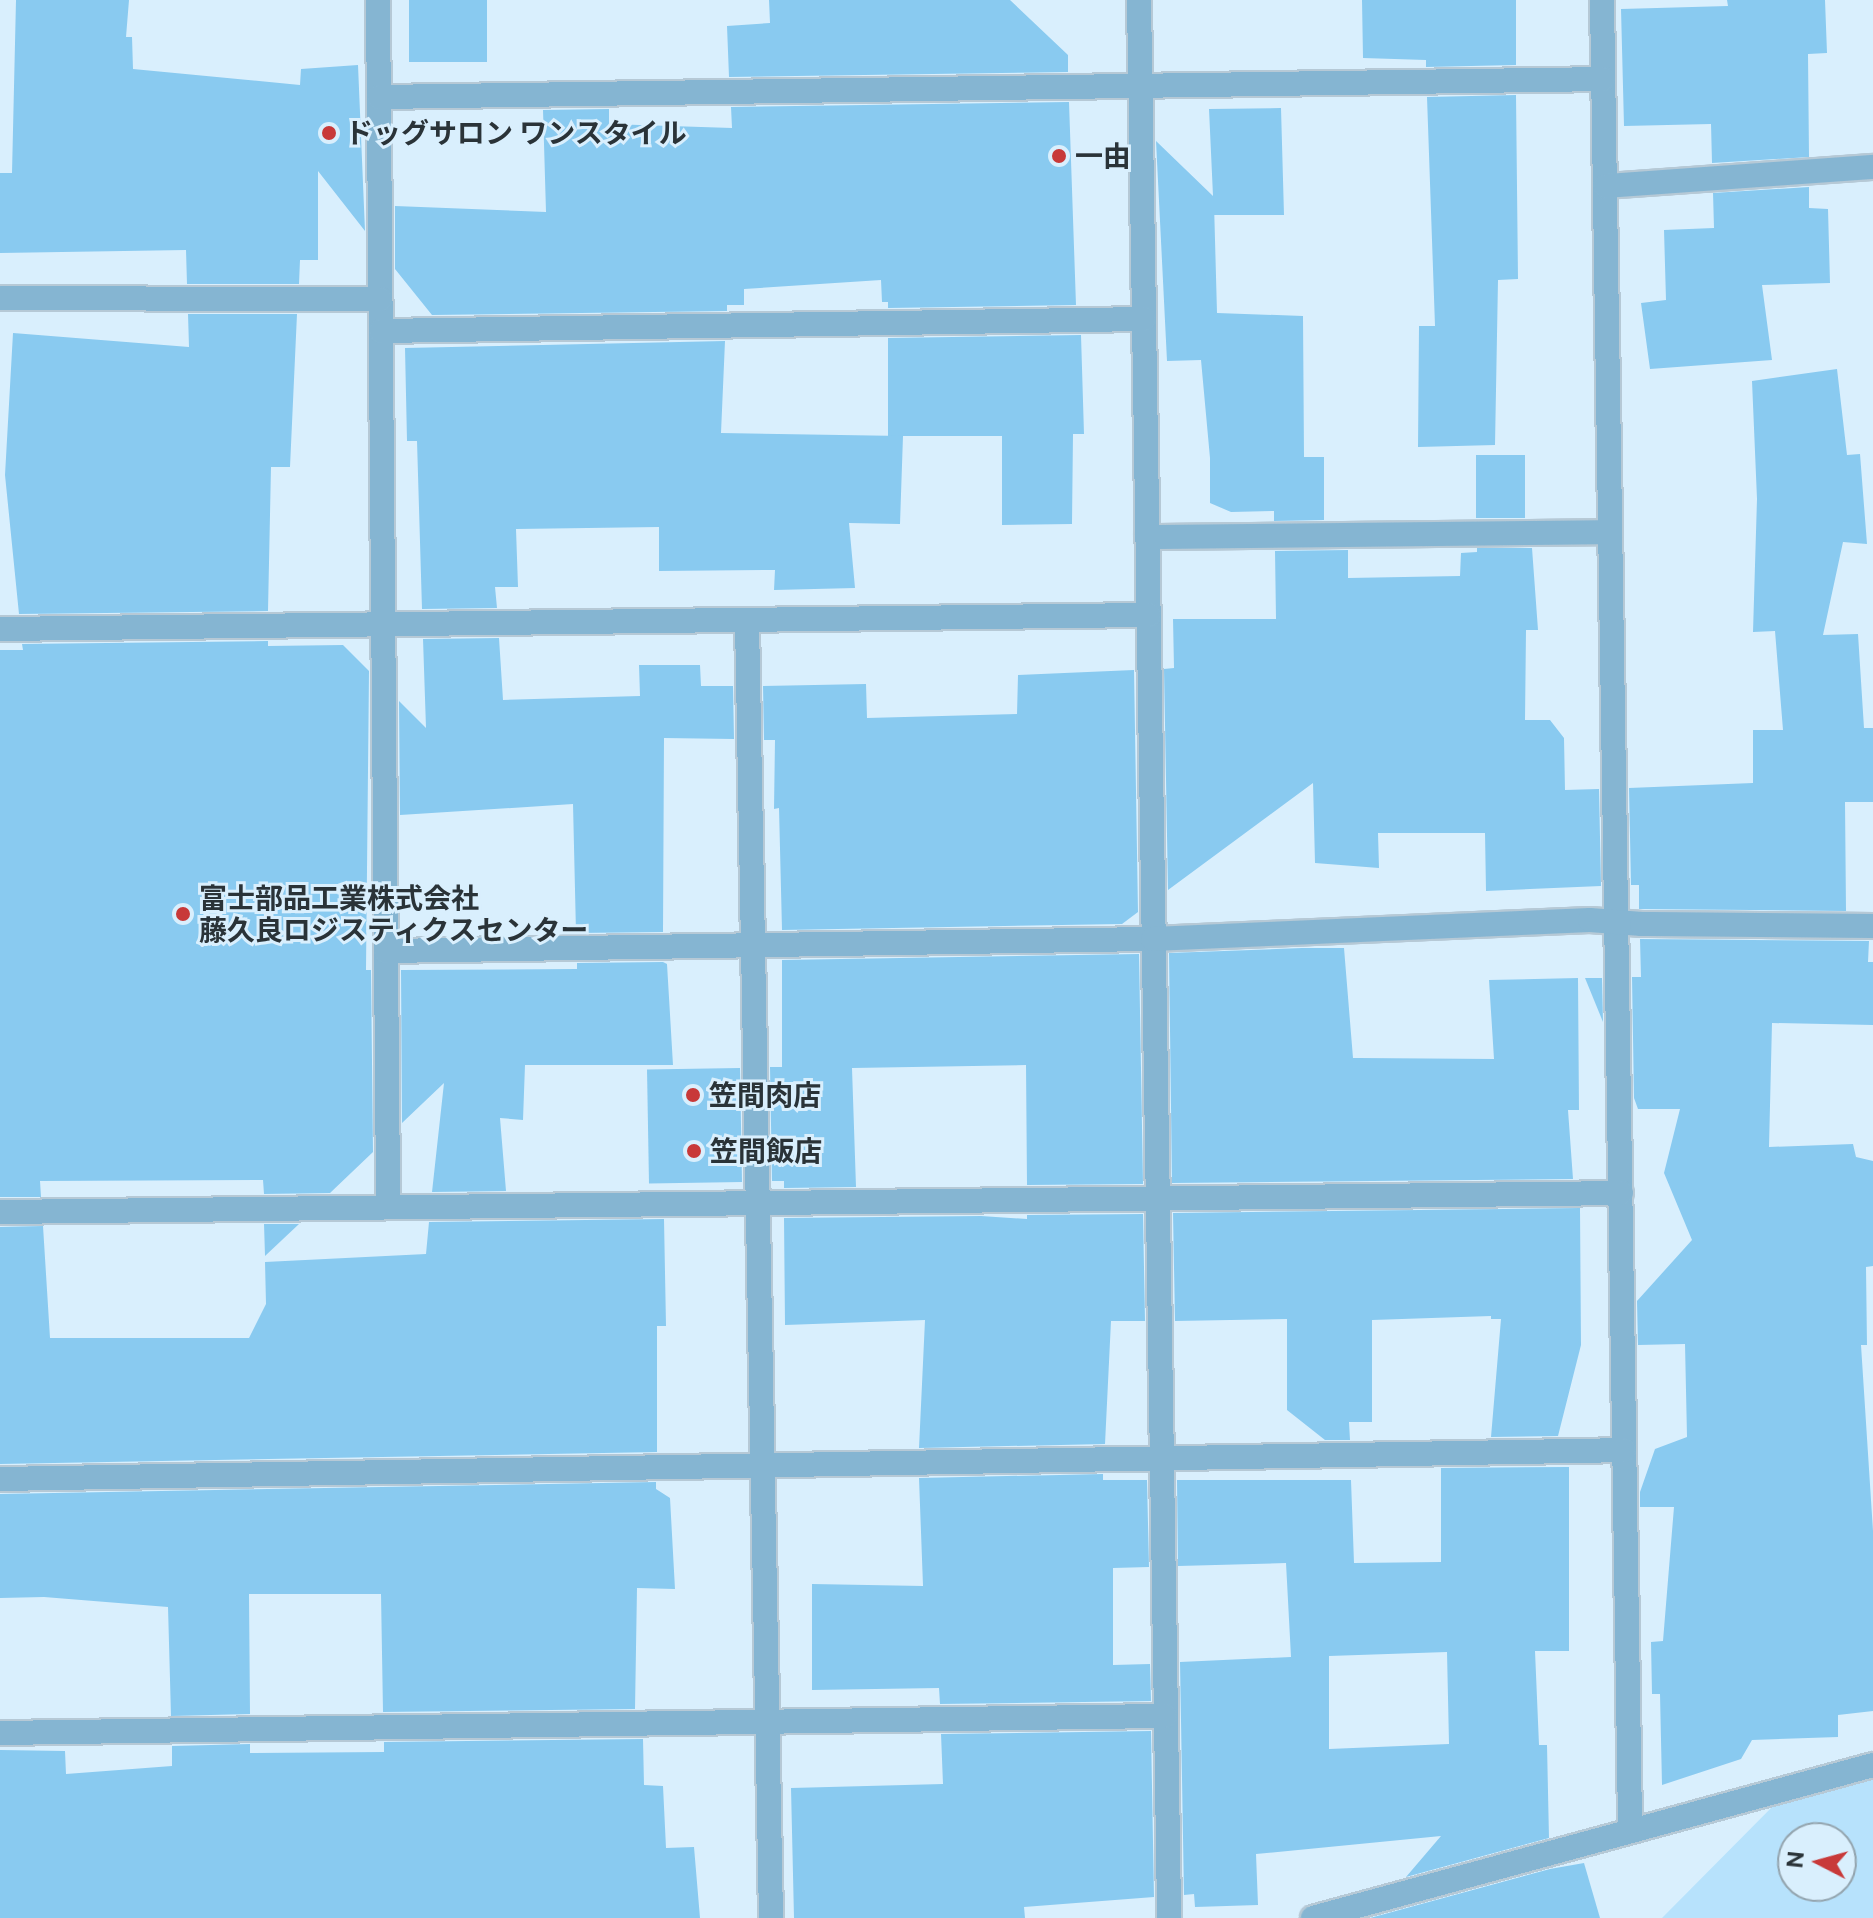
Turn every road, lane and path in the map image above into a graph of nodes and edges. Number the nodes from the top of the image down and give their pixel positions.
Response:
1 (378, 0) edge
2 (1139, 0) edge
3 (1602, 0) edge
4 (1603, 79) junction
5 (1140, 86) junction
6 (379, 97) junction
7 (1873, 167) edge
8 (1606, 186) junction
9 (0, 298) edge
10 (380, 299) junction
11 (1144, 319) junction
12 (381, 331) junction
13 (1610, 532) junction
14 (1147, 537) junction
15 (1149, 615) junction
16 (747, 621) junction
17 (383, 627) junction
18 (0, 629) edge
19 (1618, 923) junction
20 (1873, 926) edge
21 (1153, 939) junction
22 (752, 946) junction
23 (386, 951) junction
24 (1621, 1193) junction
25 (1157, 1200) junction
26 (757, 1205) junction
27 (388, 1206) junction
28 (0, 1212) edge
29 (1624, 1450) junction
30 (1161, 1457) junction
31 (761, 1464) junction
32 (0, 1479) edge
33 (1165, 1716) junction
34 (766, 1723) junction
35 (0, 1733) edge
36 (1873, 1765) edge
37 (1630, 1831) junction
38 (771, 1918) edge
39 (1169, 1918) edge
40 (1313, 1918) edge

1 - 6 street
2 - 5 street
3 - 4 street
4 - 5 street
4 - 8 street
5 - 6 street
5 - 11 street
6 - 10 street
7 - 8 street
8 - 13 street
9 - 10 street
10 - 12 street
11 - 12 street
11 - 14 street
12 - 17 street
13 - 14 street
13 - 19 street
14 - 15 street
15 - 16 street
15 - 21 street
16 - 17 street
16 - 22 street
17 - 18 street
17 - 23 street
19 - 20 street
19 - 21 street
19 - 24 street
21 - 22 street
21 - 25 street
22 - 23 street
22 - 26 street
23 - 27 street
24 - 25 street
24 - 29 street
25 - 26 street
25 - 30 street
26 - 27 street
26 - 31 street
27 - 28 street
29 - 30 street
29 - 37 street
30 - 31 street
30 - 33 street
31 - 32 street
31 - 34 street
33 - 34 street
33 - 39 street
34 - 35 street
34 - 38 street
36 - 37 street
37 - 40 street

